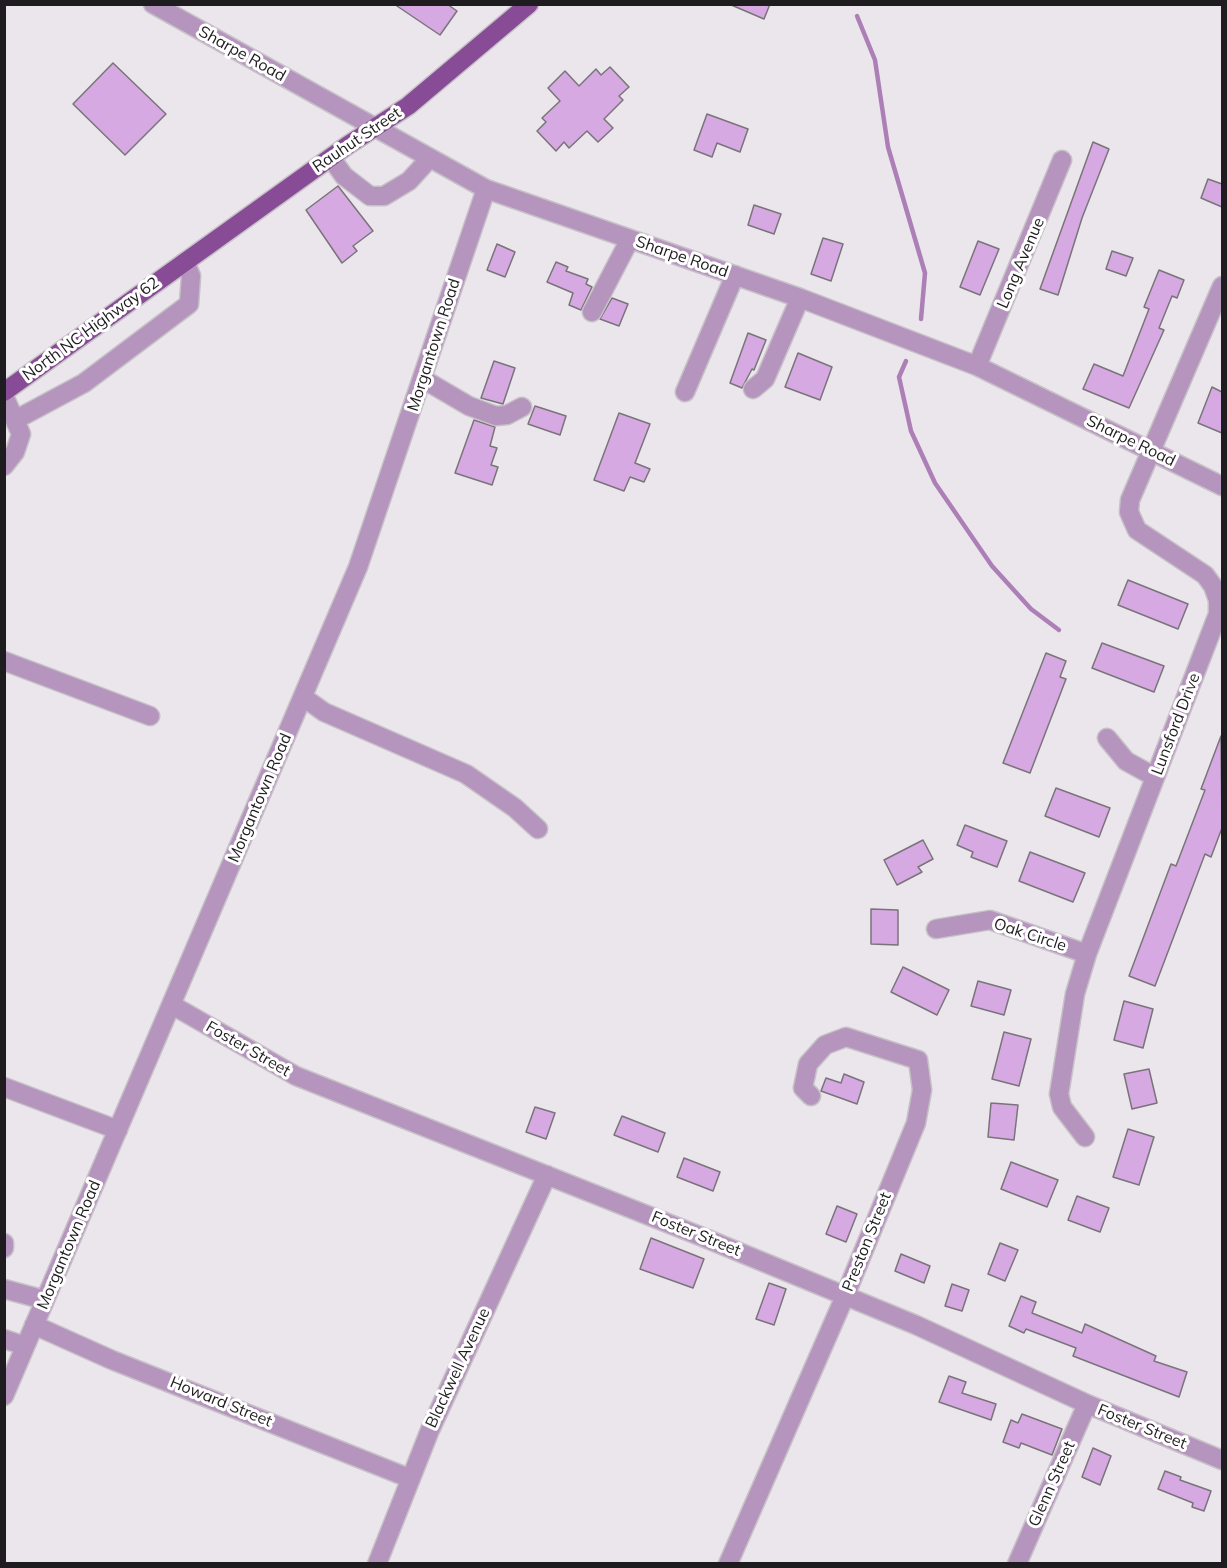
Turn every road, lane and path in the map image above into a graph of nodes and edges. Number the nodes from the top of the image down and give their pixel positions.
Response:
1 (153, 4) edge
2 (529, 4) edge
3 (374, 128) junction
4 (331, 158) junction
5 (430, 158) junction
6 (1062, 160) dead end
7 (486, 189) junction
8 (630, 239) junction
9 (182, 264) junction
10 (735, 275) junction
11 (1222, 286) edge
12 (800, 297) junction
13 (592, 312) dead end
14 (977, 366) junction
15 (423, 379) junction
16 (753, 389) dead end
17 (4, 392) edge
18 (685, 392) dead end
19 (4, 396) edge
20 (522, 407) dead end
21 (15, 420) junction
22 (1152, 451) junction
23 (4, 466) edge
24 (1222, 486) edge
25 (4, 661) edge
26 (303, 697) junction
27 (150, 716) dead end
28 (1107, 738) dead end
29 (1155, 777) junction
30 (538, 829) dead end
31 (936, 929) dead end
32 (1087, 954) junction
33 (172, 1005) junction
34 (4, 1087) edge
35 (811, 1096) dead end
36 (118, 1130) junction
37 (1085, 1137) dead end
38 (547, 1175) junction
39 (4, 1243) edge
40 (4, 1248) edge
41 (4, 1289) edge
42 (845, 1296) junction
43 (45, 1300) junction
44 (34, 1325) junction
45 (4, 1339) edge
46 (25, 1346) junction
47 (4, 1396) edge
48 (1087, 1404) junction
49 (1222, 1460) edge
50 (410, 1478) junction
51 (377, 1563) edge
52 (728, 1563) edge
53 (1017, 1563) edge

1 - 3 street, Sharpe Road
2 - 3 main road, Rauhut Street
3 - 4 main road, Rauhut Street
3 - 5 street, Sharpe Road
4 - 5 street
4 - 9 main road, Rauhut Street
5 - 7 street, Sharpe Road
6 - 14 street, Long Avenue
7 - 8 street, Sharpe Road
7 - 15 street, Morgantown Road
8 - 10 street, Sharpe Road
8 - 13 street
9 - 17 main road, North NC Highway 62
9 - 21 street
10 - 12 street, Sharpe Road
10 - 18 street
11 - 22 street, Lunsford Drive
12 - 14 street, Sharpe Road
12 - 16 street
14 - 22 street, Sharpe Road
15 - 20 street
15 - 26 street, Morgantown Road
19 - 21 street
21 - 23 street
22 - 24 street, Sharpe Road
22 - 29 street, Lunsford Drive
25 - 27 street
26 - 30 street
26 - 33 street, Morgantown Road
28 - 29 street
29 - 32 street, Lunsford Drive
31 - 32 street, Oak Circle
32 - 37 street, Lunsford Drive
33 - 36 street, Morgantown Road
33 - 38 street, Foster Street
34 - 36 street
35 - 42 street, Preston Street
36 - 43 street, Morgantown Road
38 - 42 street, Foster Street
38 - 50 street, Blackwell Avenue
39 - 40 street
41 - 43 street
42 - 48 street, Foster Street
42 - 52 street, Preston Street
43 - 44 street, Morgantown Road
44 - 46 street, Morgantown Road
44 - 50 street, Howard Street
45 - 46 street
46 - 47 street, Morgantown Road
48 - 49 street, Foster Street
48 - 53 street, Glenn Street
50 - 51 street, Blackwell Avenue

